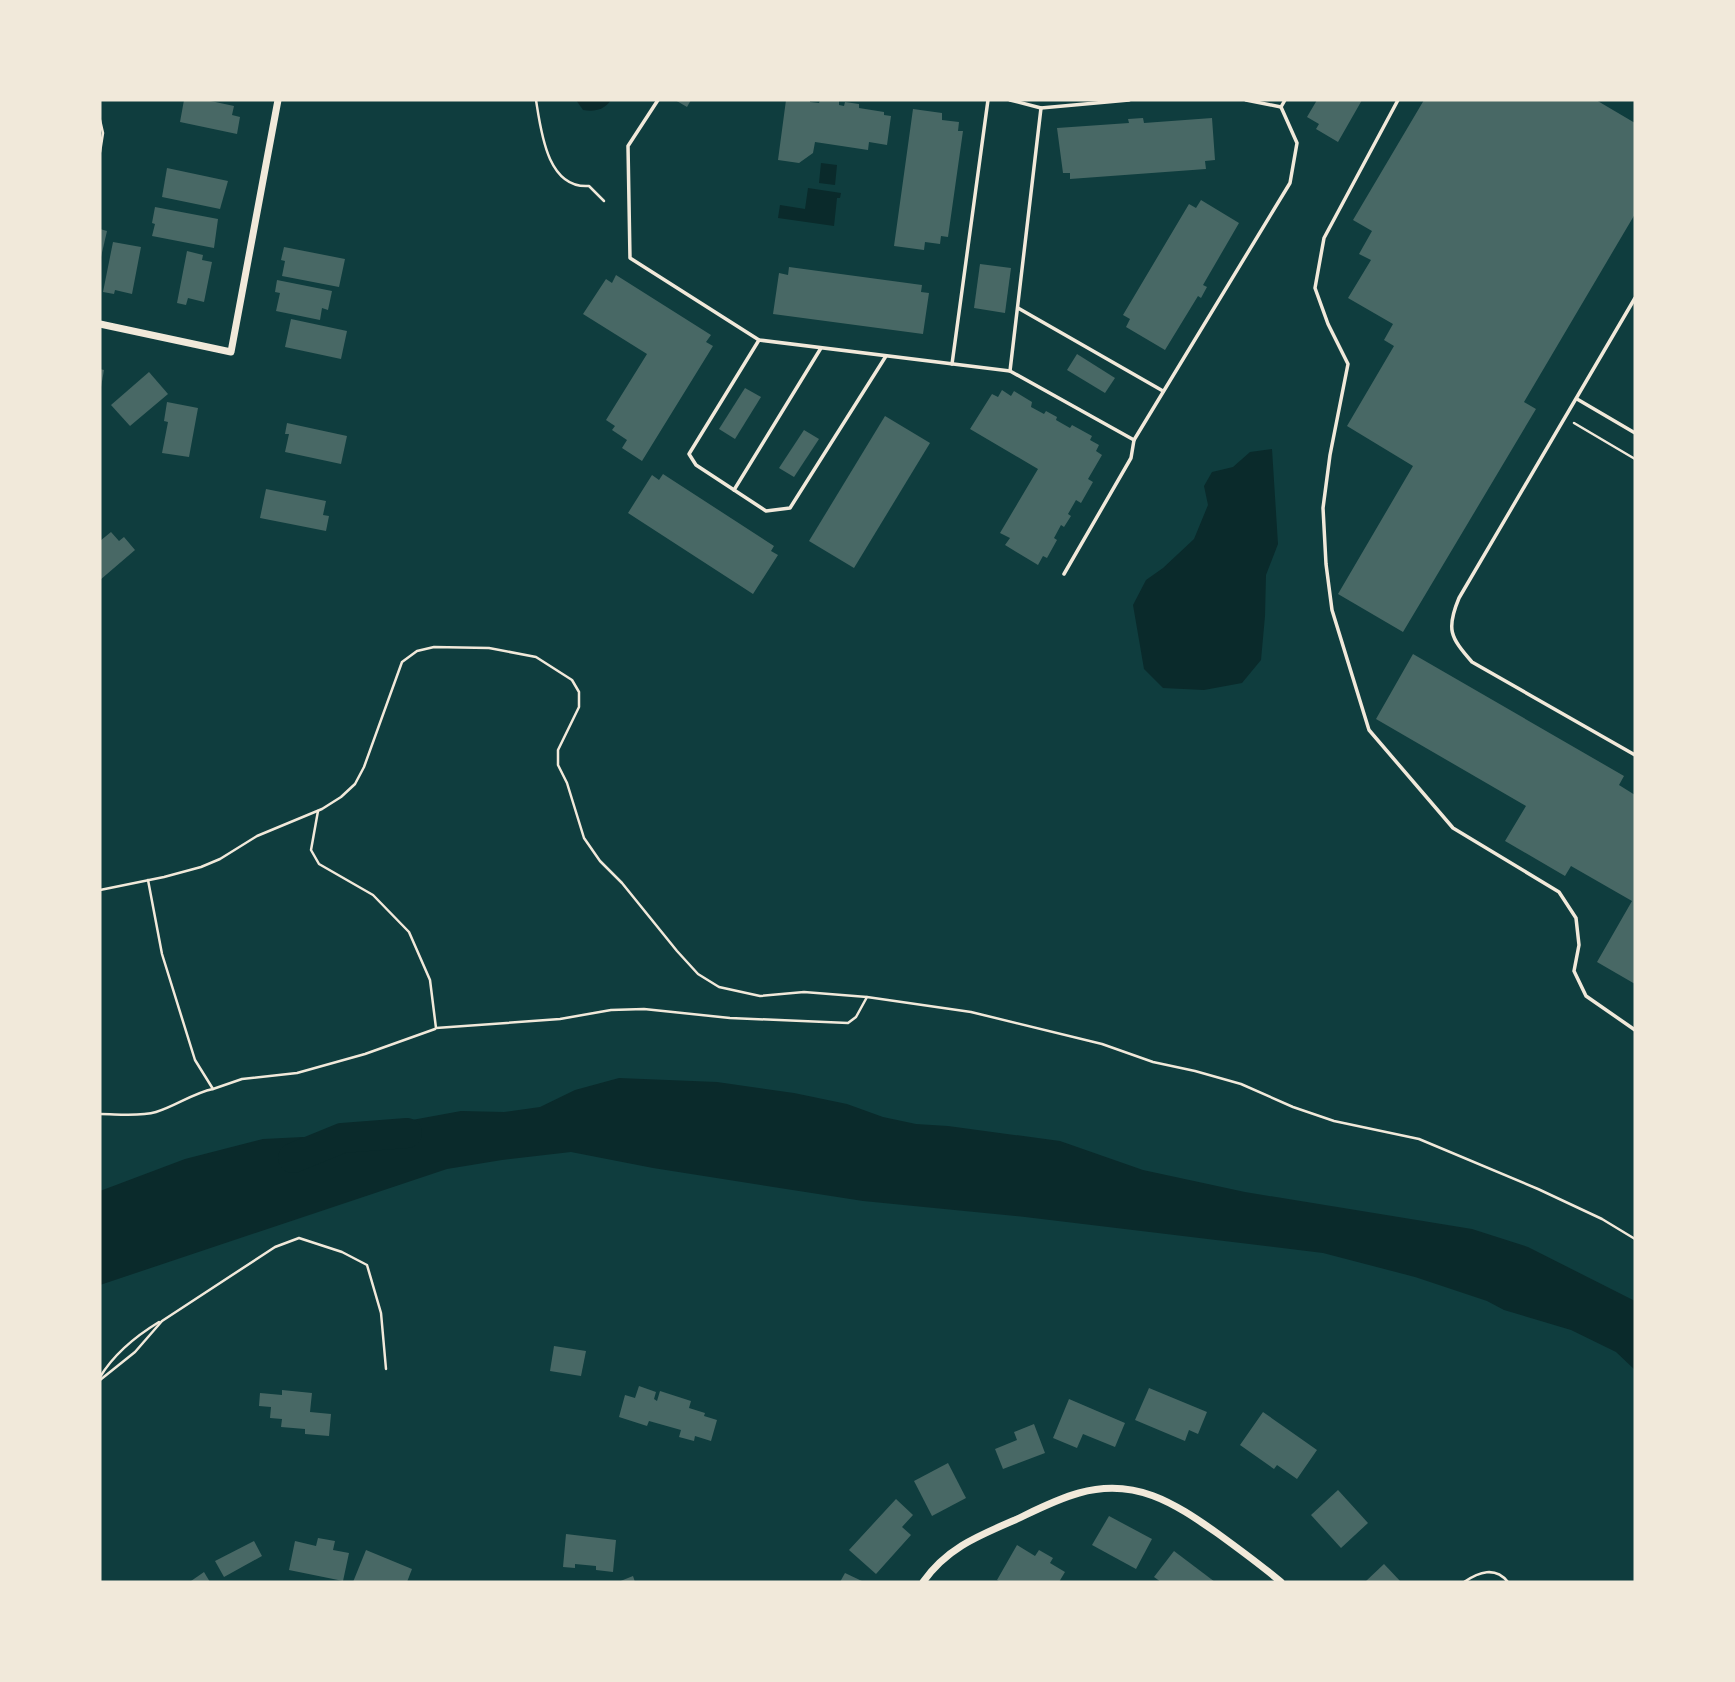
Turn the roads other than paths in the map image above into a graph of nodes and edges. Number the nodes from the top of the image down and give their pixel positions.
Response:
1 (278, 100) edge
2 (658, 100) edge
3 (988, 100) edge
4 (1010, 100) edge
5 (1129, 100) edge
6 (1246, 100) edge
7 (1285, 100) edge
8 (1398, 100) edge
9 (1281, 107) junction
10 (1041, 108) junction
11 (1635, 298) edge
12 (1018, 308) junction
13 (100, 324) edge
14 (759, 340) junction
15 (821, 348) junction
16 (886, 356) junction
17 (952, 364) junction
18 (1010, 371) junction
19 (1163, 391) junction
20 (1576, 399) junction
21 (1635, 433) edge
22 (1134, 440) junction
23 (734, 490) junction
24 (1064, 574) dead end
25 (1635, 755) edge
26 (1635, 1030) edge
27 (924, 1581) edge
28 (1281, 1582) edge

1 - 13 street
2 - 14 lane
3 - 17 lane
4 - 10 lane
5 - 10 lane
6 - 9 lane
7 - 9 lane
8 - 26 lane
9 - 19 lane
10 - 12 lane
11 - 20 lane
12 - 18 lane
12 - 19 lane
14 - 15 lane
14 - 23 lane
15 - 16 lane
15 - 23 lane
16 - 17 lane
16 - 23 lane
17 - 18 lane
18 - 22 lane
19 - 22 lane
20 - 21 lane
20 - 25 lane
22 - 24 lane
27 - 28 street

